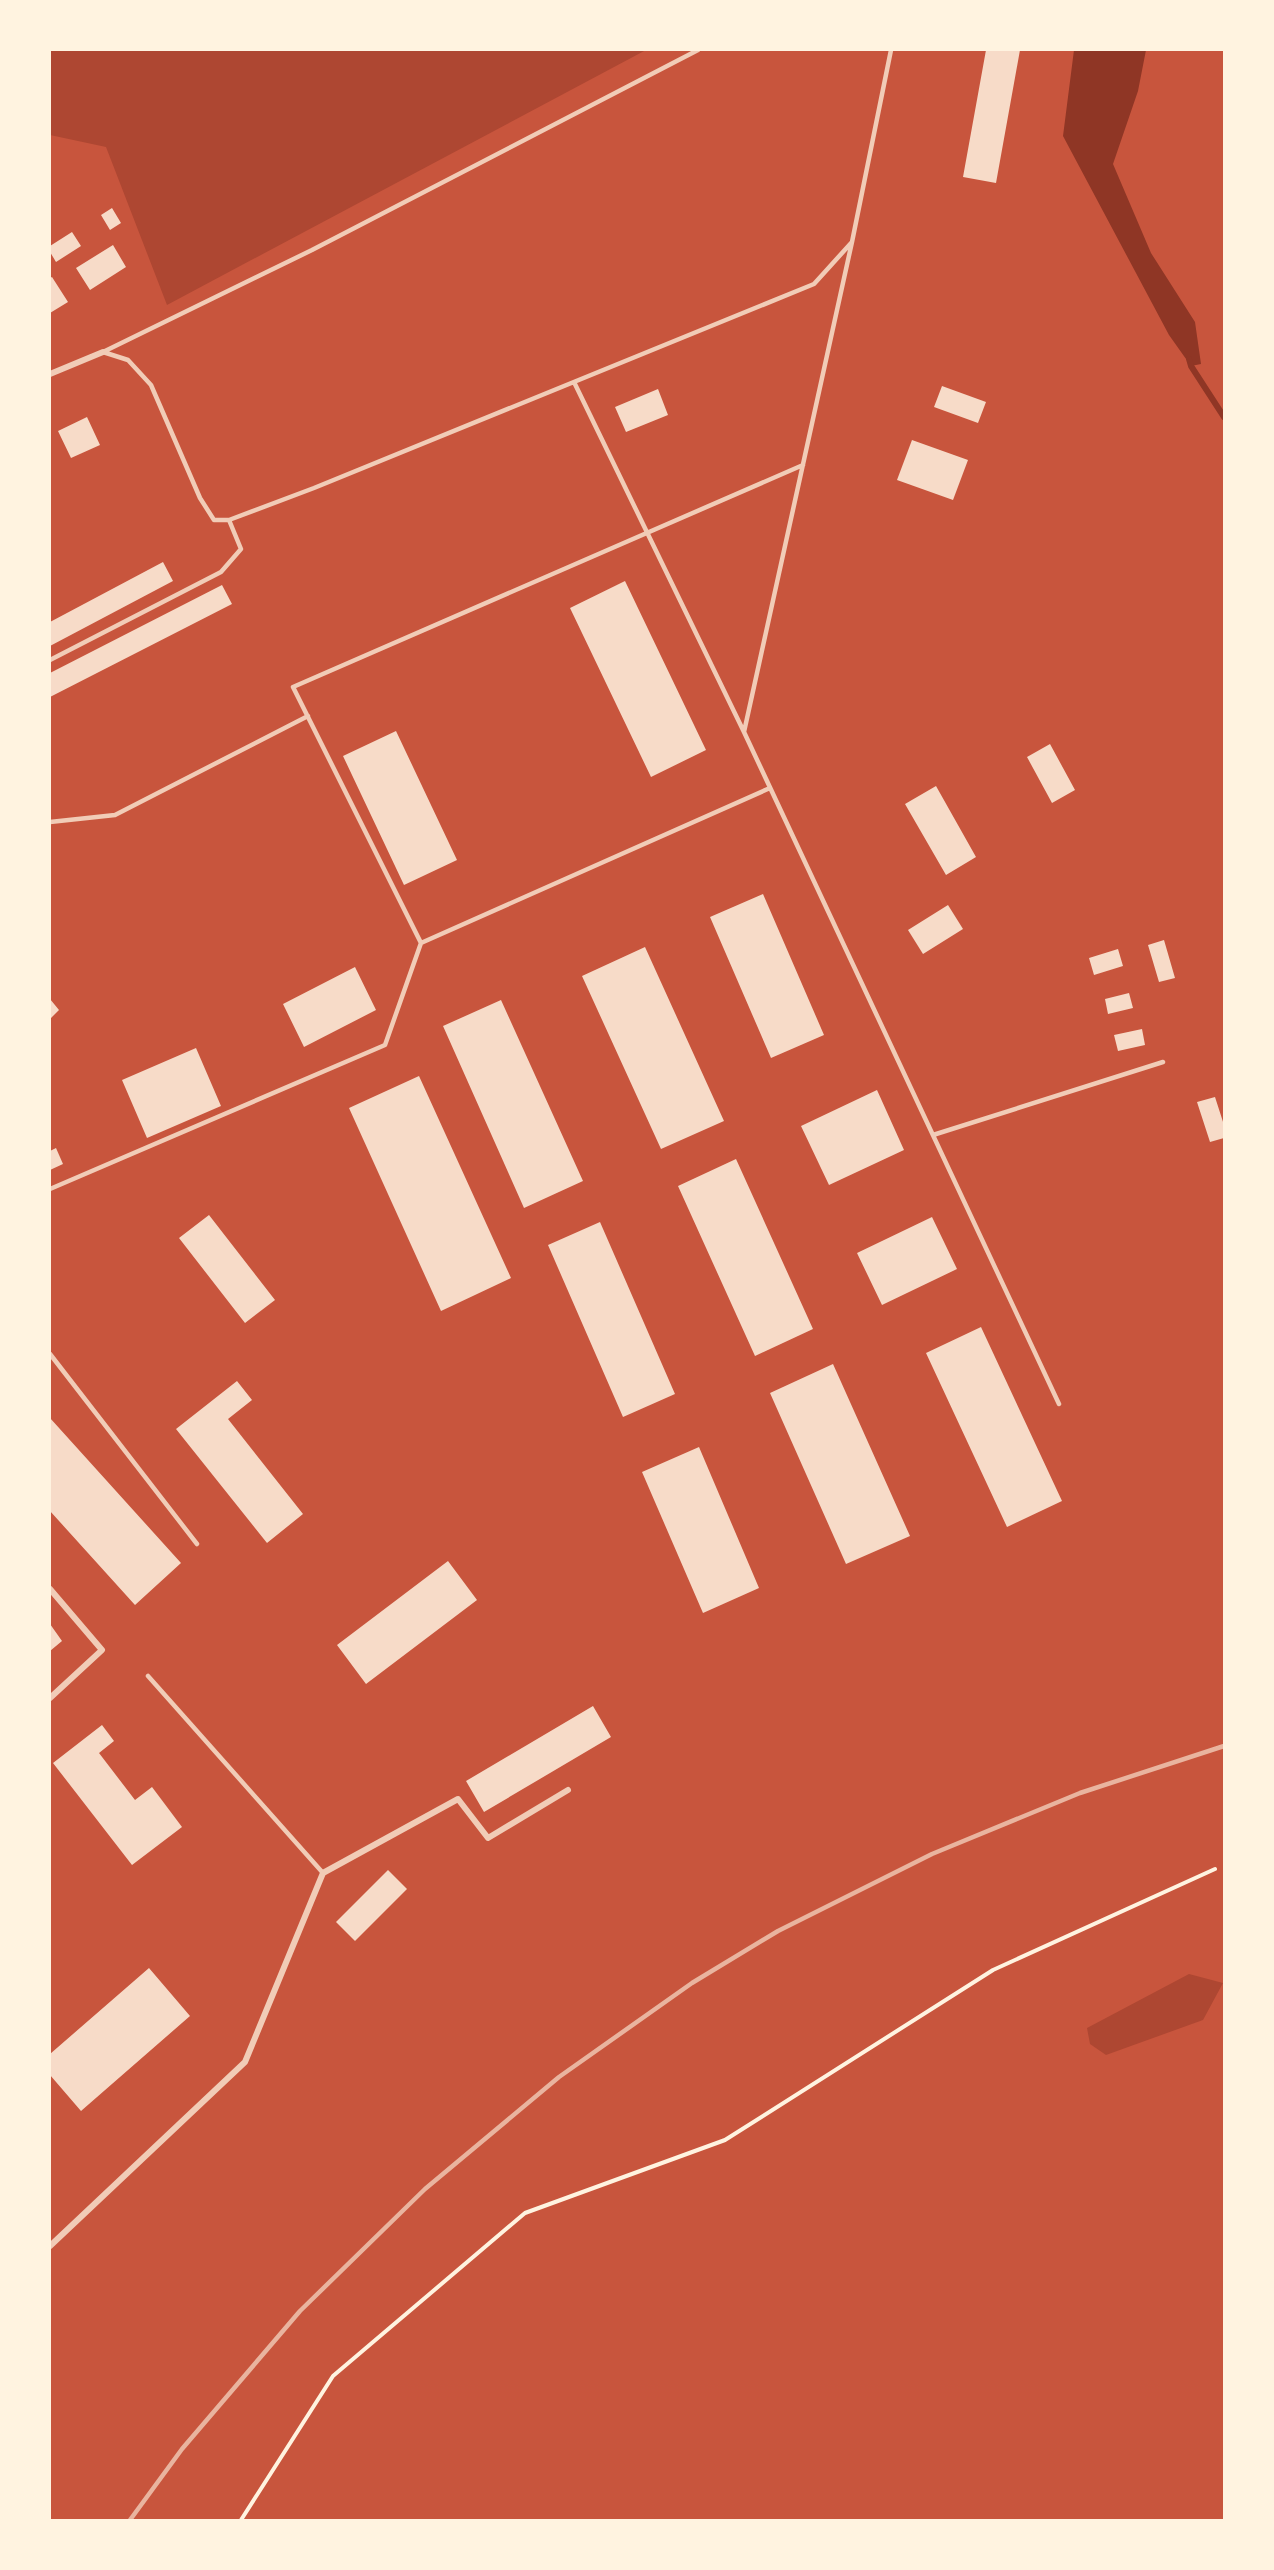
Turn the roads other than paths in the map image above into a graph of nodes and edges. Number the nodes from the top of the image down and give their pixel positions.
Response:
1 (698, 50) edge
2 (891, 50) edge
3 (852, 242) junction
4 (103, 352) junction
5 (50, 374) edge
6 (574, 382) junction
7 (803, 465) junction
8 (229, 520) junction
9 (647, 533) junction
10 (50, 660) edge
11 (308, 716) junction
12 (744, 732) junction
13 (770, 788) junction
14 (50, 822) edge
15 (421, 943) junction
16 (1163, 1062) dead end
17 (933, 1135) junction
18 (50, 1190) edge
19 (50, 1354) edge
20 (1059, 1404) dead end
21 (196, 1544) dead end
22 (50, 1589) edge
23 (148, 1676) dead end
24 (50, 1698) edge
25 (568, 1790) dead end
26 (323, 1873) junction
27 (50, 2246) edge

1 - 4 lane
2 - 3 lane
3 - 6 lane
3 - 7 lane
4 - 5 street
4 - 8 lane
6 - 8 lane
6 - 9 lane
7 - 9 lane
7 - 12 lane
8 - 10 lane
9 - 11 lane
9 - 12 lane
11 - 14 lane
11 - 15 lane
12 - 13 lane
13 - 15 lane
13 - 17 lane
15 - 18 lane
16 - 17 lane
17 - 20 lane
19 - 21 lane
22 - 24 street
23 - 26 lane
25 - 26 street
26 - 27 street

